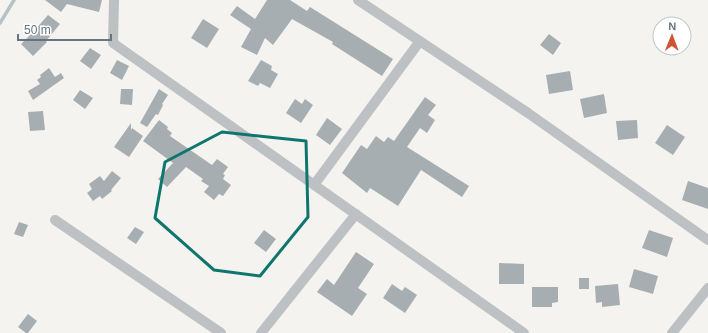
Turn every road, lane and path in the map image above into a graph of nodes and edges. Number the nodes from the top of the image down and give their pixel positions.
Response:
1 (114, 0) edge
2 (358, 0) edge
3 (420, 41) junction
4 (314, 185) junction
5 (356, 214) junction
6 (55, 220) dead end
7 (708, 240) edge
8 (708, 288) edge
9 (221, 333) edge
10 (261, 333) edge
11 (524, 333) edge
12 (672, 333) edge

1 - 4 street
2 - 3 street
3 - 4 street
3 - 7 street
4 - 5 street
5 - 10 street
5 - 11 street
6 - 9 street
8 - 12 street

